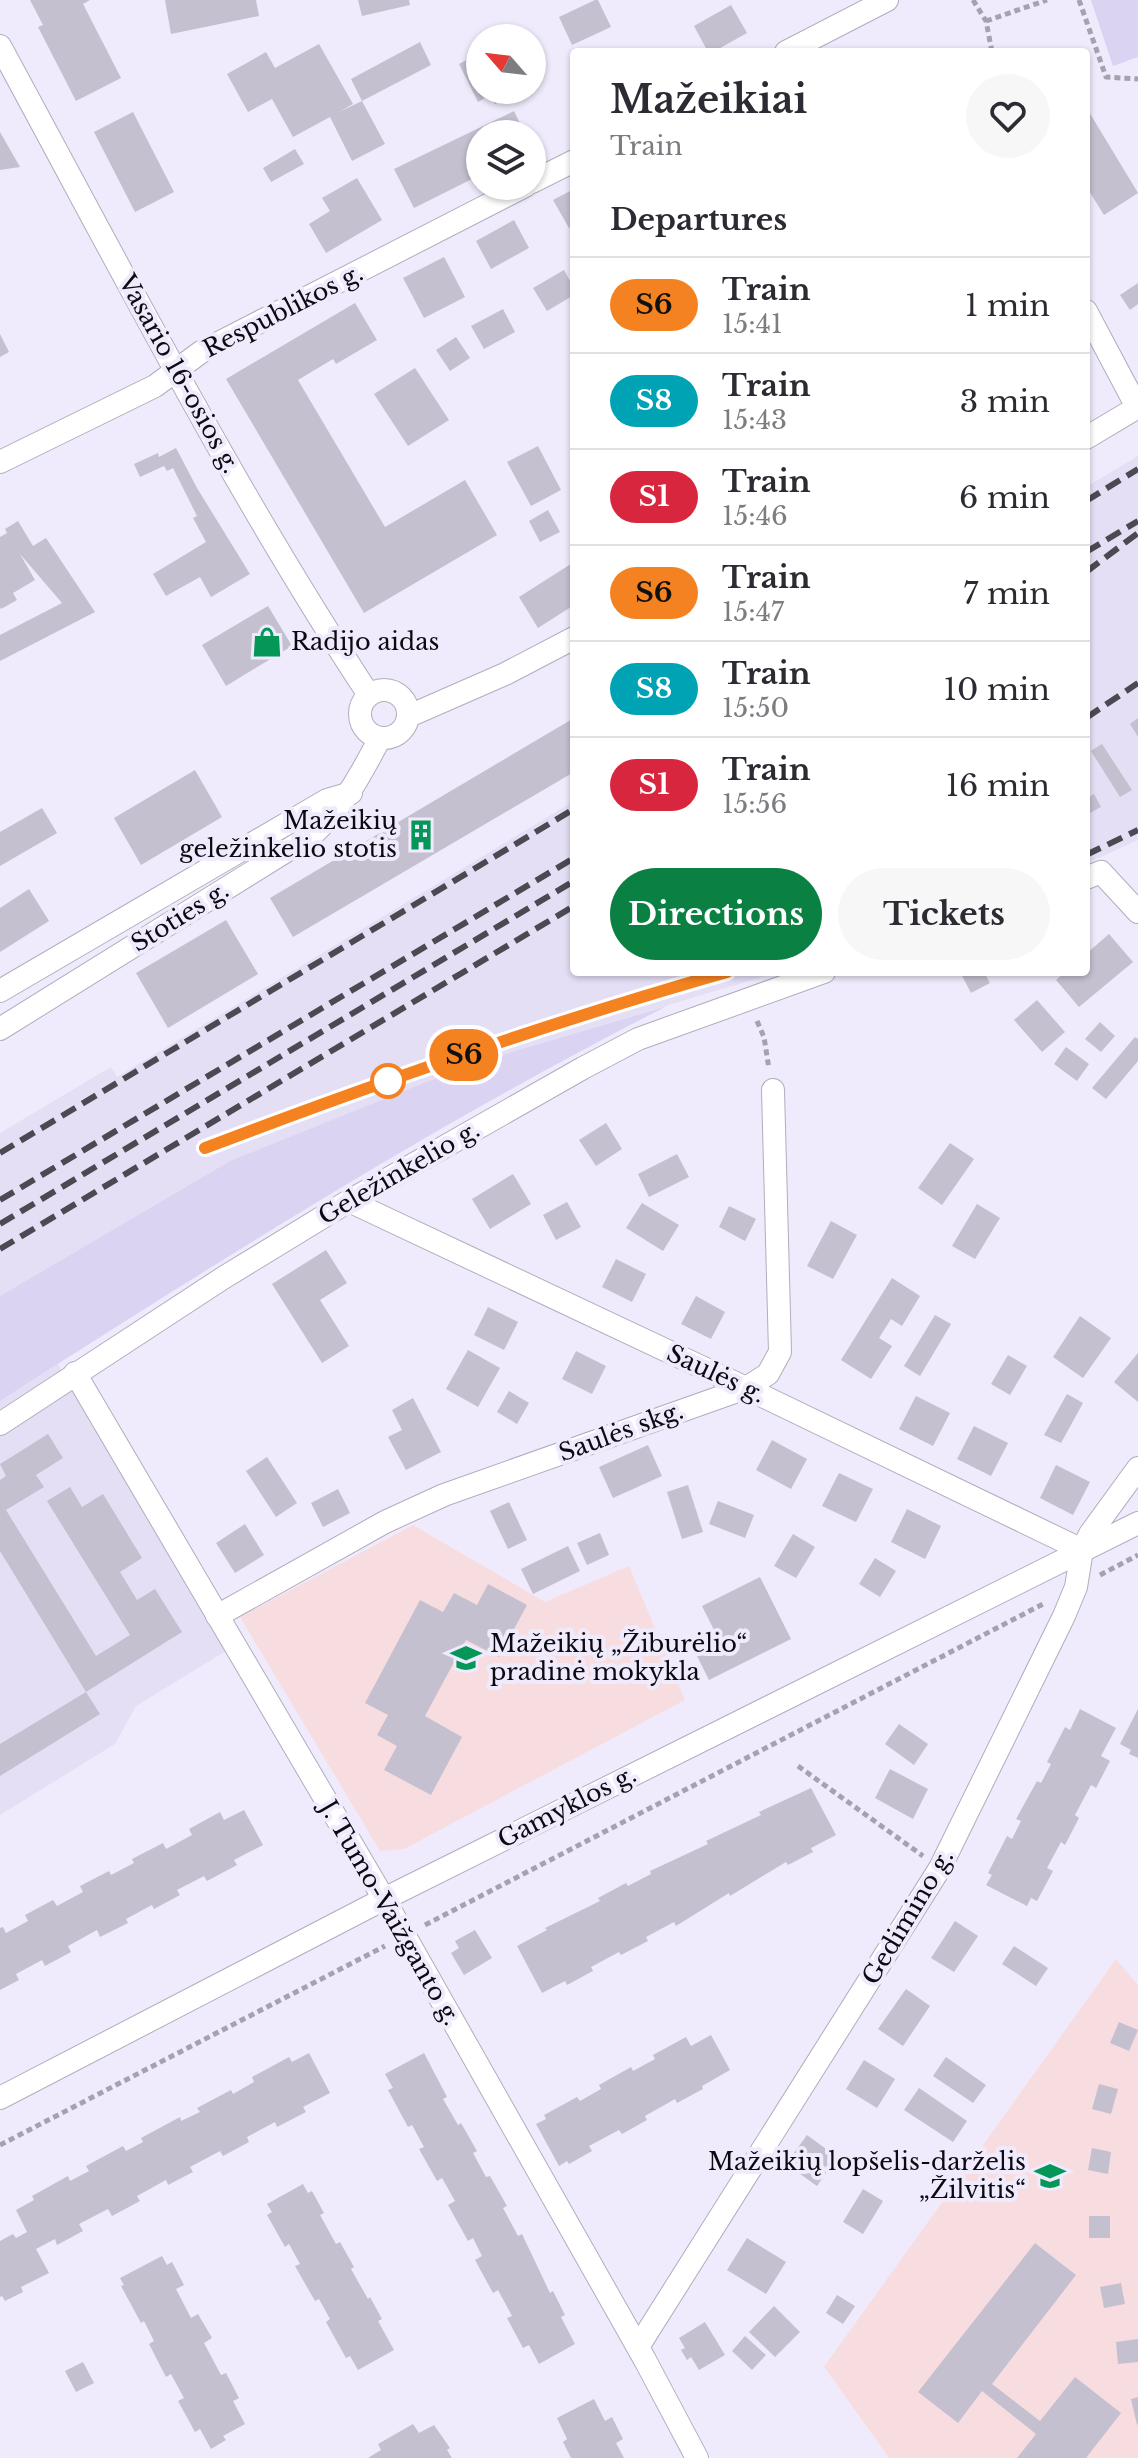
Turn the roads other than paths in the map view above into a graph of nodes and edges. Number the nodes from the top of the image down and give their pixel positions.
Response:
1 (887, 0) edge
2 (0, 46) edge
3 (794, 48) edge
4 (570, 163) edge
5 (546, 175) edge
6 (498, 200) edge
7 (1090, 318) edge
8 (175, 371) junction
9 (1138, 407) edge
10 (1090, 436) edge
11 (0, 462) edge
12 (570, 640) edge
13 (369, 695) junction
14 (409, 716) junction
15 (380, 738) junction
16 (351, 793) junction
17 (1094, 875) edge
18 (1138, 912) edge
19 (813, 976) edge
20 (0, 991) edge
21 (0, 1029) edge
22 (773, 1090) road end
23 (349, 1201) junction
24 (75, 1373) junction
25 (746, 1388) junction
26 (0, 1424) edge
27 (1138, 1468) edge
28 (1138, 1523) edge
29 (1082, 1550) junction
30 (217, 1616) junction
31 (384, 1899) junction
32 (0, 2098) edge
33 (638, 2347) junction
34 (697, 2458) edge

1 - 3 street
2 - 8 street, Vasario 16-osios g.
4 - 5 street
6 - 8 street, Respublikos g.
7 - 9 street
8 - 11 street, Respublikos g.
8 - 13 street, Vasario 16-osios g.
9 - 10 street
12 - 14 street
13 - 14 street
13 - 15 street
14 - 15 street
15 - 16 street, Stoties g.
16 - 20 street, Stoties g.
16 - 21 street, Stoties g.
17 - 18 street
19 - 23 street, Geležinkelio g.
22 - 25 street, Saulės skg.
23 - 24 street, Geležinkelio g.
23 - 25 street, Saulės g.
24 - 26 street, Geležinkelio g.
24 - 30 street, J. Tumo-Vaižganto g.
25 - 29 street, Saulės g.
25 - 30 street, Saulės skg.
27 - 29 street, Gedimino g.
28 - 29 street, Gamyklos g.
29 - 31 street, Gamyklos g.
29 - 33 street, Gedimino g.
30 - 31 street, J. Tumo-Vaižganto g.
31 - 32 street, Gamyklos g.
31 - 33 street, J. Tumo-Vaižganto g.
33 - 34 street, J. Tumo-Vaižganto g.

